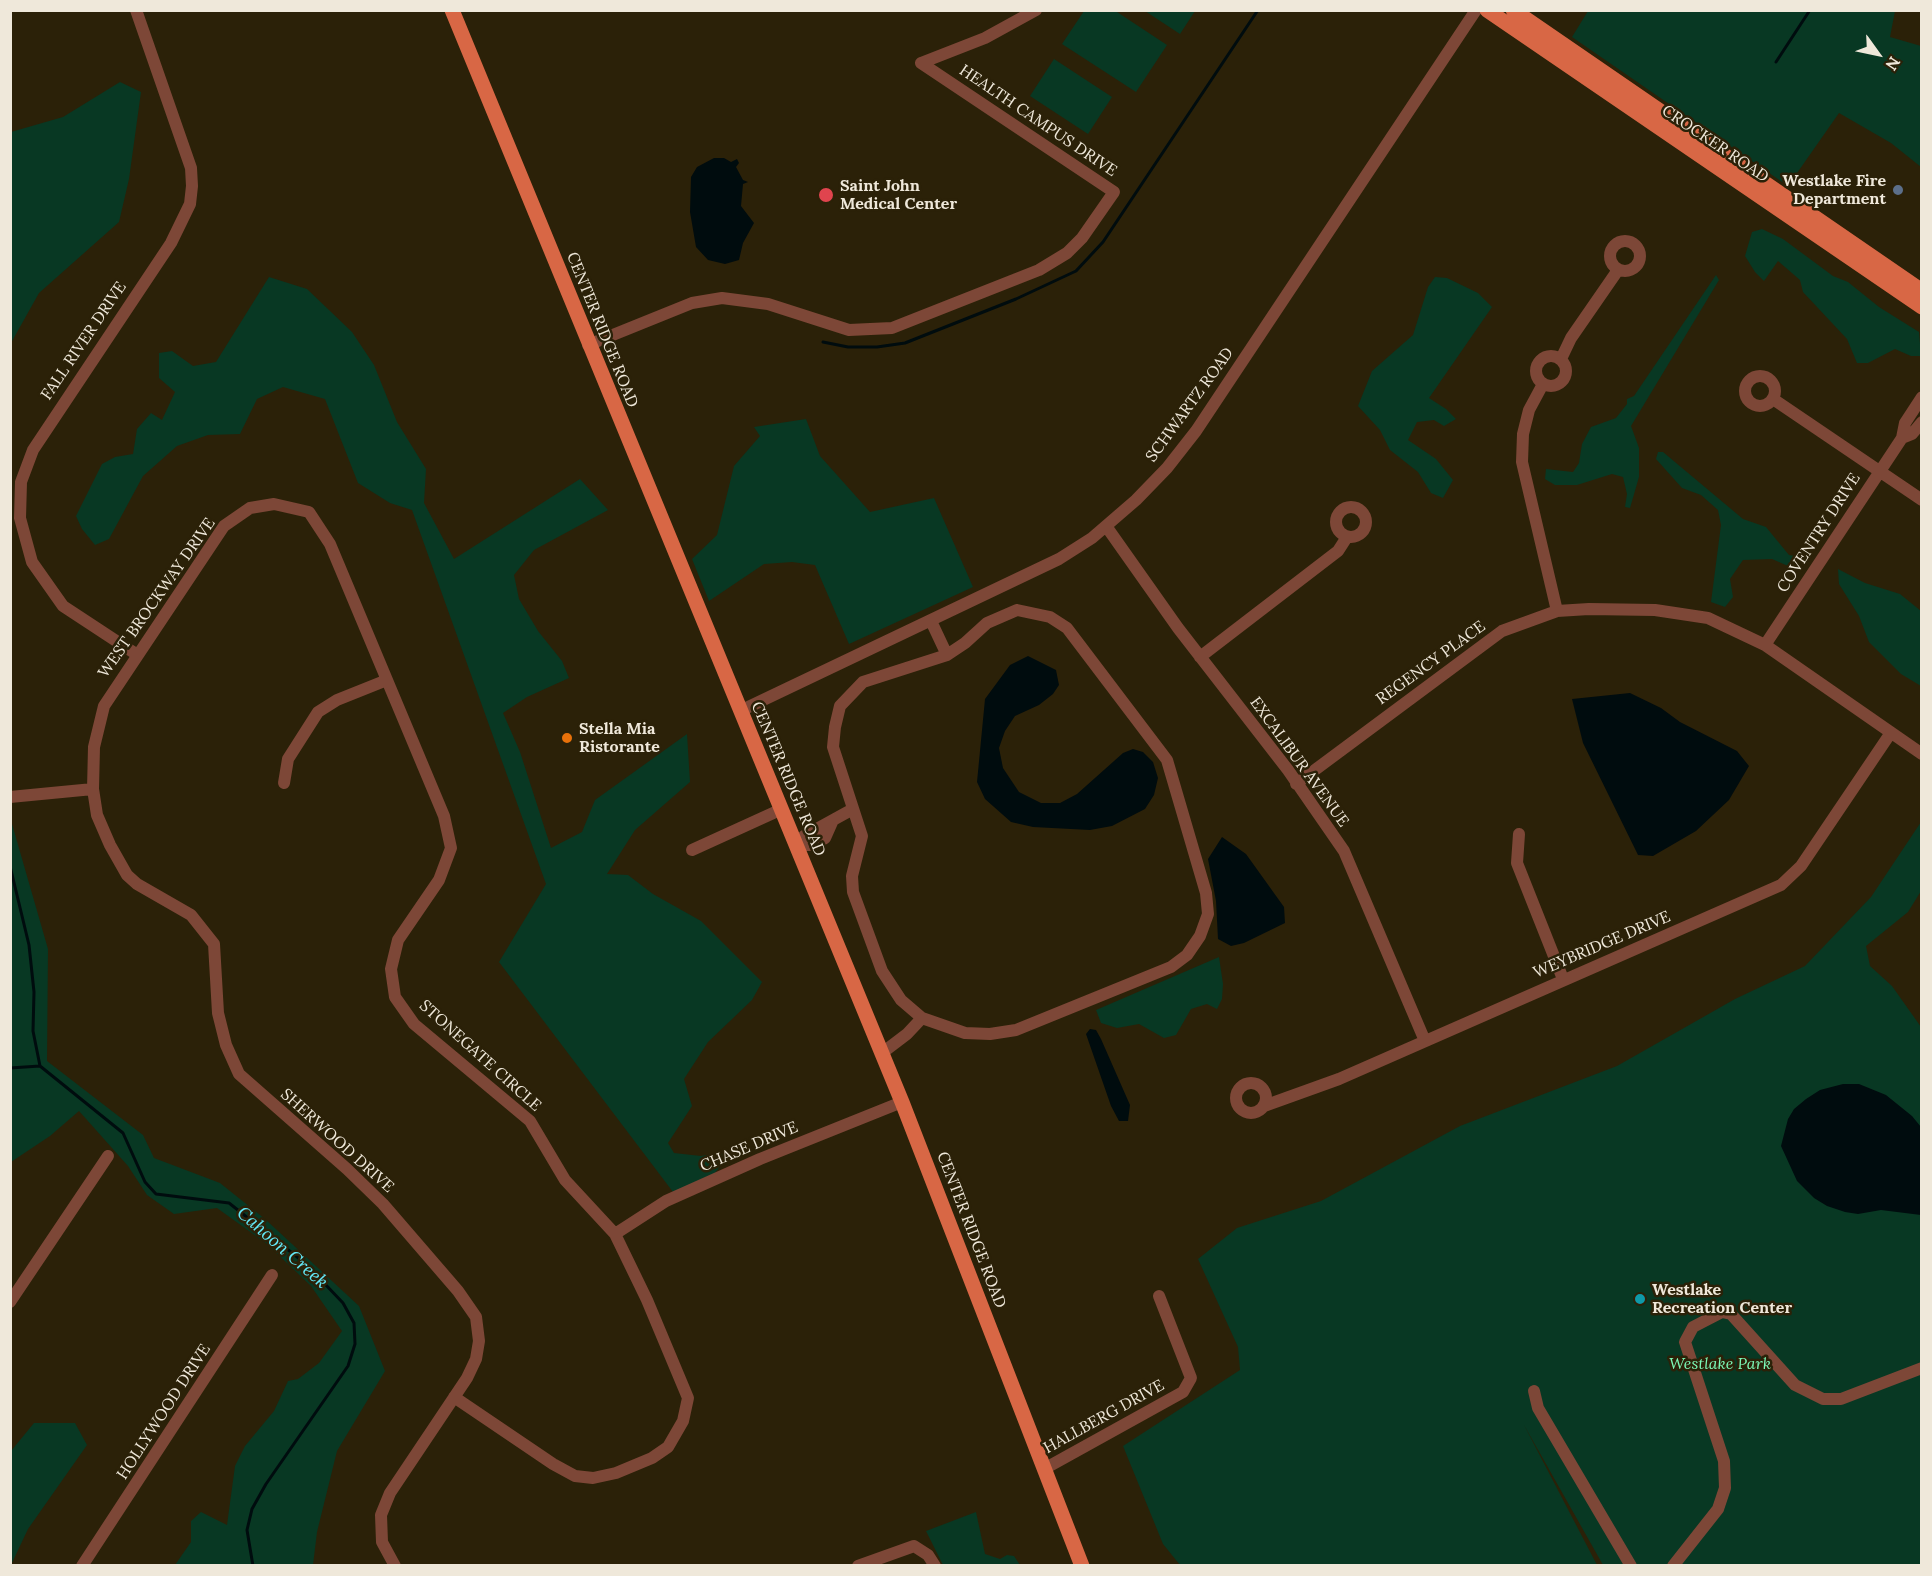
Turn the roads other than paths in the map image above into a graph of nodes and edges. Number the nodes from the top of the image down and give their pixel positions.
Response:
1 (136, 10) edge
2 (452, 10) edge
3 (1036, 10) edge
4 (1476, 10) edge
5 (1487, 10) edge
6 (1513, 10) edge
7 (1618, 270) dead end
8 (1922, 291) edge
9 (1922, 307) edge
10 (588, 345) junction
11 (1561, 358) junction
12 (1544, 384) junction
13 (1922, 397) edge
14 (1773, 399) dead end
15 (1922, 422) edge
16 (1902, 438) junction
17 (1880, 471) junction
18 (1922, 500) edge
19 (1106, 526) junction
20 (1347, 537) dead end
21 (1557, 611) junction
22 (932, 621) junction
23 (1765, 645) junction
24 (136, 654) junction
25 (947, 655) junction
26 (1200, 657) junction
27 (387, 680) junction
28 (740, 711) junction
29 (1890, 734) junction
30 (1922, 754) edge
31 (284, 783) dead end
32 (1296, 784) junction
33 (93, 789) junction
34 (10, 797) edge
35 (782, 809) junction
36 (854, 809) junction
37 (97, 815) joint
38 (1519, 834) dead end
39 (796, 845) junction
40 (692, 850) dead end
41 (1563, 979) junction
42 (922, 1018) junction
43 (1425, 1041) junction
44 (882, 1053) junction
45 (902, 1102) junction
46 (1264, 1106) dead end
47 (108, 1156) dead end
48 (615, 1234) junction
49 (272, 1275) dead end
50 (1159, 1296) dead end
51 (10, 1302) edge
52 (1922, 1368) edge
53 (1534, 1391) dead end
54 (454, 1397) junction
55 (1044, 1469) junction
56 (82, 1566) edge
57 (395, 1566) edge
58 (858, 1566) edge
59 (935, 1566) edge
60 (1082, 1566) edge
61 (1631, 1566) edge
62 (1673, 1566) edge

1 - 24 street, FALL RIVER DRIVE
2 - 10 main road, CENTER RIDGE ROAD
3 - 10 street, HEALTH CAMPUS DRIVE
4 - 19 street, SCHWARTZ ROAD
5 - 9 main road, CROCKER ROAD
6 - 8 main road, CROCKER ROAD
7 - 11 street
10 - 28 main road, CENTER RIDGE ROAD
11 - 12 street
11 - 12 street
12 - 21 street
13 - 16 street, COVENTRY DRIVE
14 - 17 street
15 - 16 street, COVENTRY DRIVE
16 - 17 street, COVENTRY DRIVE
17 - 18 street
17 - 23 street, COVENTRY DRIVE
19 - 22 street, SCHWARTZ ROAD
19 - 26 street, EXCALIBUR AVENUE
20 - 26 street
21 - 23 street, REGENCY PLACE
21 - 32 street, REGENCY PLACE
22 - 25 street
22 - 28 street, SCHWARTZ ROAD
23 - 29 street, REGENCY PLACE
24 - 27 street, WEST BROCKWAY DRIVE
24 - 33 street, WEST BROCKWAY DRIVE
25 - 36 street
25 - 42 street
26 - 32 street, EXCALIBUR AVENUE
27 - 31 street
27 - 48 street, STONEGATE CIRCLE
28 - 35 main road, CENTER RIDGE ROAD
29 - 30 street, REGENCY PLACE
29 - 41 street, WEYBRIDGE DRIVE
32 - 43 street, EXCALIBUR AVENUE
33 - 34 street
33 - 37 street, WEST BROCKWAY DRIVE
35 - 39 main road, CENTER RIDGE ROAD
35 - 40 street
36 - 39 street
36 - 42 street
37 - 54 street, SHERWOOD DRIVE
38 - 41 street
39 - 44 main road, CENTER RIDGE ROAD
41 - 43 street, WEYBRIDGE DRIVE
42 - 44 street
43 - 46 street, WEYBRIDGE DRIVE
44 - 45 main road, CENTER RIDGE ROAD
45 - 48 street, CHASE DRIVE
45 - 55 main road, CENTER RIDGE ROAD
47 - 51 street
48 - 54 street, STONEGATE CIRCLE
49 - 56 street, HOLLYWOOD DRIVE
50 - 55 street, HALLBERG DRIVE
52 - 62 street
53 - 61 street
54 - 57 street, SHERWOOD DRIVE
55 - 60 main road, CENTER RIDGE ROAD
58 - 59 street

